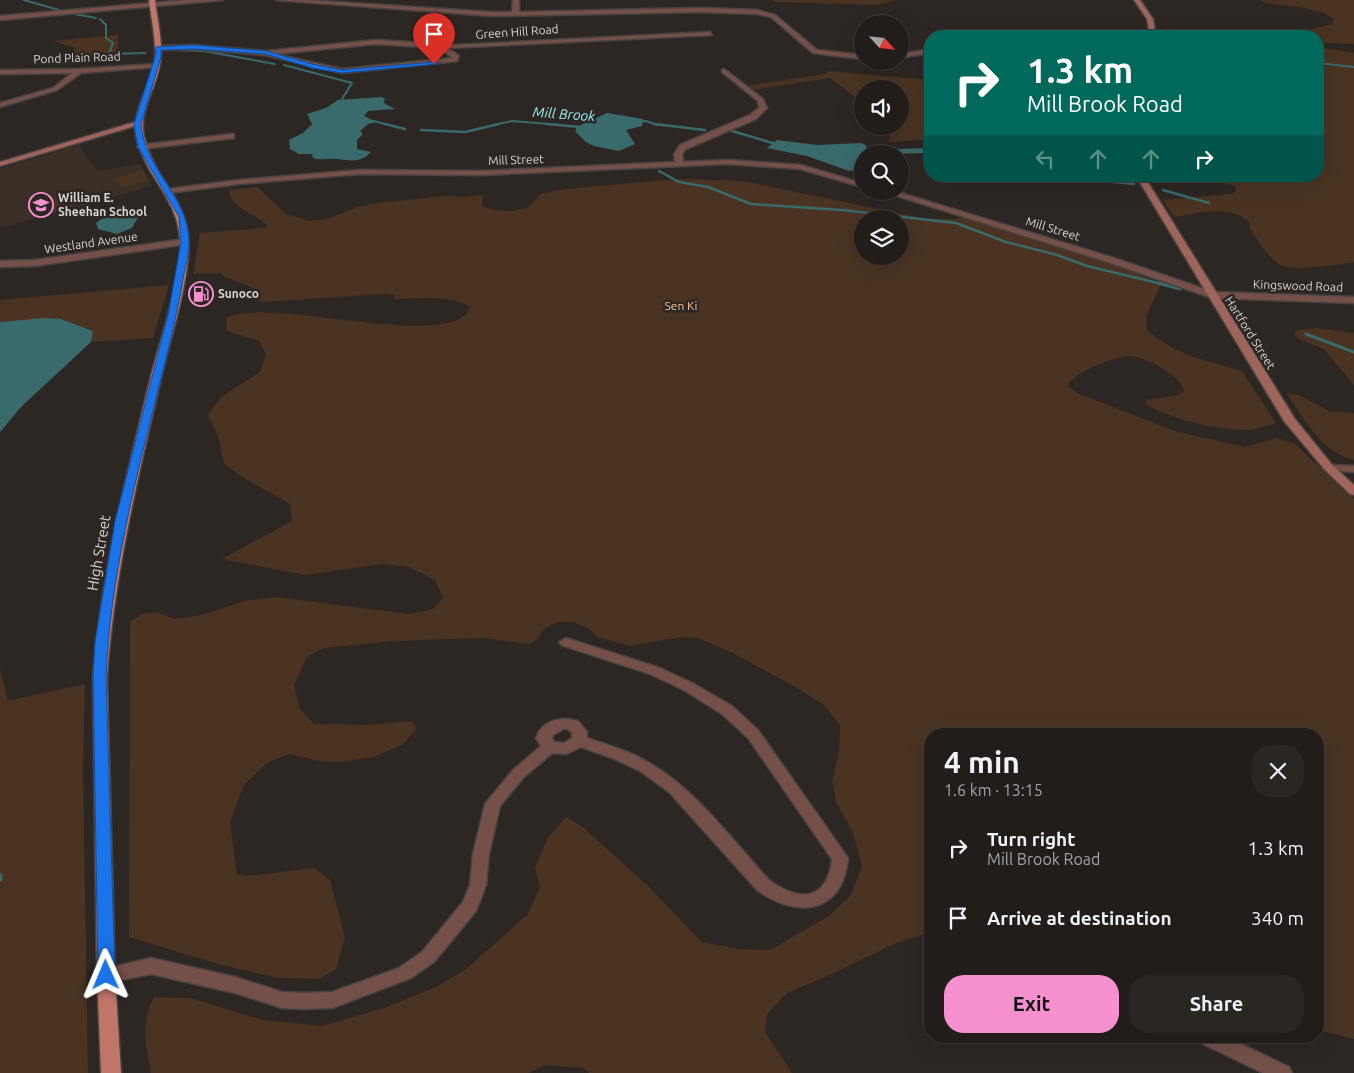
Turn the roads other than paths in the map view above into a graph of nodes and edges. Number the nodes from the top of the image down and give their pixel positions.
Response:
1 (220, 0) edge
2 (279, 0) edge
3 (516, 0) edge
4 (1137, 0) edge
5 (152, 2) edge
6 (435, 2) dead end
7 (428, 8) junction
8 (513, 14) junction
9 (0, 18) edge
10 (1152, 30) edge
11 (710, 34) dead end
12 (441, 47) junction
13 (158, 48) junction
14 (924, 52) edge
15 (266, 53) junction
16 (909, 54) edge
17 (854, 56) edge
18 (155, 66) junction
19 (79, 71) junction
20 (724, 71) dead end
21 (0, 72) edge
22 (0, 105) edge
23 (138, 128) junction
24 (231, 136) dead end
25 (141, 147) junction
26 (0, 164) edge
27 (679, 165) junction
28 (1144, 182) edge
29 (854, 183) edge
30 (168, 191) junction
31 (909, 198) edge
32 (185, 242) junction
33 (0, 264) edge
34 (1212, 296) junction
35 (1354, 300) edge
36 (1329, 468) junction
37 (1354, 469) edge
38 (1354, 490) edge
39 (566, 642) dead end
40 (579, 741) junction
41 (549, 747) junction
42 (106, 975) junction
43 (1220, 1043) edge
44 (111, 1073) edge
45 (1282, 1073) edge

1 - 5 street
2 - 7 street
3 - 8 street
4 - 10 street
5 - 9 street
5 - 13 main road, High Street
6 - 7 street
7 - 8 street
8 - 17 street
11 - 12 street, Green Hill Road
12 - 15 street, Green Hill Road
12 - 15 street
13 - 15 street
13 - 18 main road, High Street
14 - 16 street
18 - 19 street, Pond Plain Road
18 - 23 main road, High Street
19 - 21 street, Pond Plain Road
19 - 22 street
20 - 27 street
23 - 25 main road, High Street
23 - 26 street
24 - 25 street
25 - 30 main road, High Street
27 - 29 street, Mill Street
27 - 30 street, Mill Street
28 - 34 street, Hartford Street
30 - 32 main road, High Street
31 - 34 street, Mill Street
32 - 33 street, Westland Avenue
32 - 42 main road, High Street
34 - 35 street, Kingswood Road
34 - 36 street, Hartford Street
36 - 37 street
36 - 38 street, Hartford Street
39 - 40 street
40 - 41 street
40 - 41 street
41 - 42 street
42 - 44 main road, High Street
43 - 45 street

